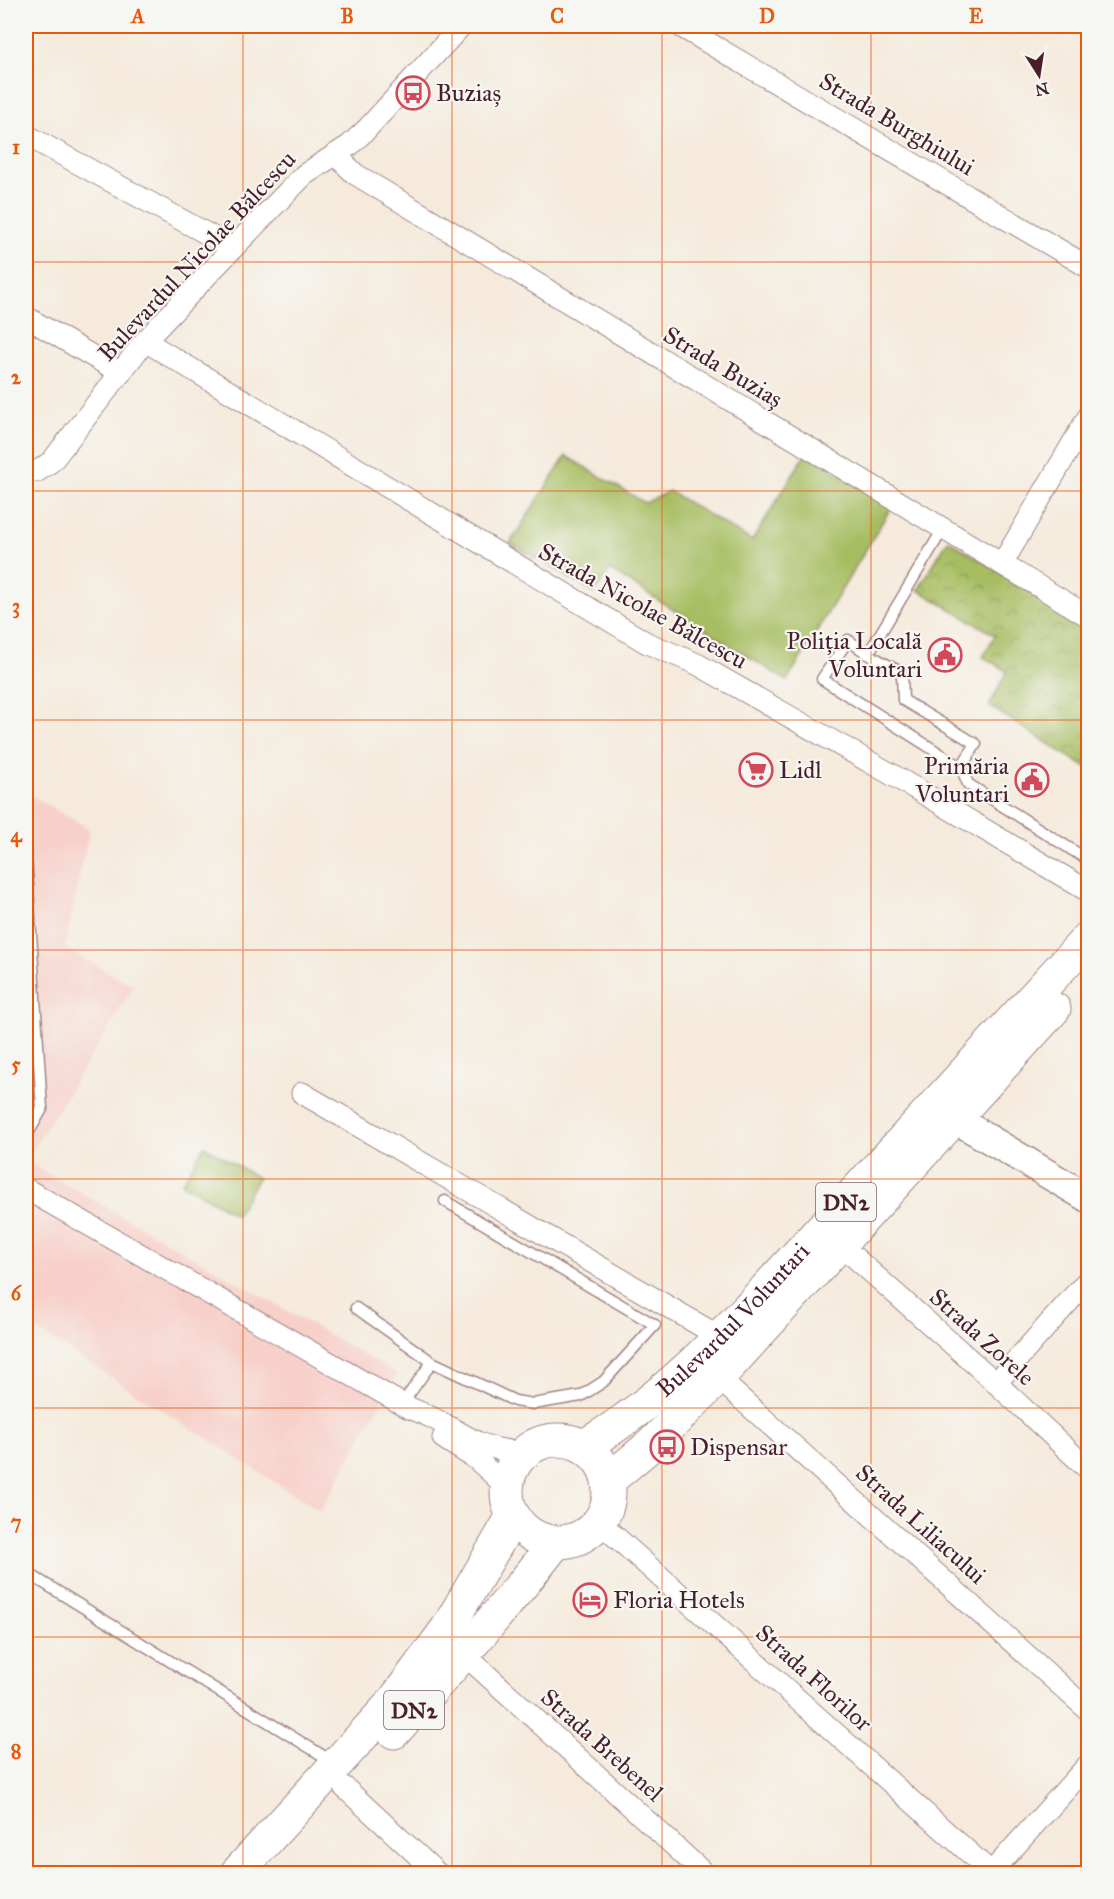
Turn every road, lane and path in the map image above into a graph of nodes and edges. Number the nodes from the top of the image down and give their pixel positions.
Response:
1 (461, 26) edge
2 (681, 26) edge
3 (26, 135) edge
4 (336, 155) junction
5 (233, 248) junction
6 (1089, 267) edge
7 (26, 317) edge
8 (145, 341) junction
9 (121, 373) junction
10 (1089, 417) edge
11 (26, 472) edge
12 (943, 529) junction
13 (1002, 564) junction
14 (1089, 616) edge
15 (868, 654) junction
16 (961, 767) junction
17 (26, 853) edge
18 (1089, 860) edge
19 (1089, 891) edge
20 (1089, 938) edge
21 (1089, 971) edge
22 (302, 1093) dead end
23 (955, 1119) junction
24 (26, 1137) edge
25 (26, 1189) edge
26 (1089, 1198) edge
27 (445, 1201) dead end
28 (839, 1245) junction
29 (1089, 1280) edge
30 (356, 1308) dead end
31 (720, 1337) junction
32 (432, 1362) junction
33 (718, 1378) junction
34 (996, 1383) junction
35 (406, 1406) junction
36 (584, 1446) junction
37 (523, 1453) junction
38 (1089, 1469) edge
39 (609, 1480) junction
40 (510, 1501) junction
41 (599, 1522) junction
42 (556, 1542) junction
43 (26, 1572) edge
44 (464, 1654) junction
45 (1089, 1710) edge
46 (1089, 1765) edge
47 (340, 1775) junction
48 (992, 1873) edge
49 (236, 1874) edge
50 (266, 1874) edge
51 (438, 1874) edge
52 (705, 1874) edge

1 - 4 street, Bulevardul Nicolae Bălcescu
2 - 6 street, Strada Burghiului
3 - 5 street
4 - 5 street, Bulevardul Nicolae Bălcescu
4 - 12 street, Strada Buziaș
5 - 8 street, Bulevardul Nicolae Bălcescu
7 - 9 street
8 - 9 street, Bulevardul Nicolae Bălcescu
8 - 19 street, Strada Nicolae Bălcescu
9 - 11 street, Bulevardul Nicolae Bălcescu
10 - 13 street
12 - 13 street, Strada Buziaș
12 - 15 lane
13 - 14 street, Strada Buziaș
15 - 16 lane
15 - 16 lane
16 - 18 lane
17 - 24 lane
20 - 31 highway, Bulevardul Voluntari / DN2
21 - 23 highway, Bulevardul Voluntari / DN2
22 - 31 street
23 - 26 street
23 - 28 highway, Bulevardul Voluntari / DN2
25 - 35 street
27 - 32 lane
28 - 33 highway, Bulevardul Voluntari / DN2
28 - 34 street, Strada Zorele
29 - 34 street
30 - 32 lane
31 - 36 highway, Bulevardul Voluntari / DN2
32 - 35 lane
33 - 39 highway, Bulevardul Voluntari / DN2
33 - 45 street, Strada Liliacului
34 - 38 street, Strada Zorele
35 - 37 street
35 - 40 street
36 - 37 highway
36 - 39 highway
37 - 40 highway, DN2
39 - 41 highway
40 - 42 highway
40 - 47 highway, DN2
41 - 42 highway
41 - 48 street, Strada Florilor
42 - 44 highway, DN2
43 - 47 lane
44 - 47 highway, DN2
44 - 52 street, Strada Brebenel
46 - 48 street
47 - 49 highway, DN2
47 - 50 highway, DN2
47 - 51 street

